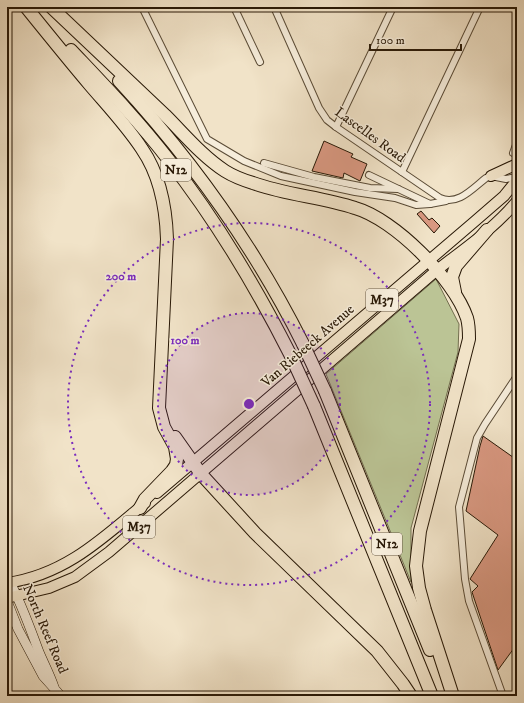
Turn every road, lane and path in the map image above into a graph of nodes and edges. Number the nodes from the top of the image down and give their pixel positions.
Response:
1 (28, 7) edge
2 (50, 7) edge
3 (142, 7) edge
4 (234, 7) edge
5 (274, 7) edge
6 (393, 7) edge
7 (480, 7) edge
8 (260, 62) dead end
9 (336, 127) junction
10 (517, 142) edge
11 (513, 153) dead end
12 (264, 163) dead end
13 (517, 164) edge
14 (402, 172) junction
15 (369, 175) dead end
16 (491, 176) junction
17 (514, 182) edge
18 (398, 189) junction
19 (448, 201) junction
20 (517, 201) edge
21 (430, 204) junction
22 (512, 210) edge
23 (487, 230) junction
24 (429, 260) junction
25 (437, 270) junction
26 (460, 304) junction
27 (517, 376) edge
28 (160, 408) junction
29 (192, 464) junction
30 (201, 474) junction
31 (140, 508) junction
32 (9, 582) edge
33 (18, 596) junction
34 (7, 600) edge
35 (54, 687) junction
36 (61, 696) edge
37 (411, 696) edge
38 (432, 696) edge
39 (449, 696) edge
40 (454, 696) edge
41 (503, 696) edge

1 - 28 highway
1 - 38 highway, N12, bridge
2 - 24 highway
2 - 39 highway, N12, bridge
3 - 21 street
4 - 8 street
5 - 9 street, Lascelles Road
6 - 9 street
7 - 14 street
9 - 14 street, Lascelles Road
10 - 11 street
12 - 18 street
13 - 16 main road
14 - 19 street, Lascelles Road
15 - 18 street
16 - 17 street
16 - 19 street
17 - 24 main road, Van Riebeeck Avenue / M37
18 - 21 street
19 - 21 street
20 - 22 main road, Van Riebeeck Avenue / M37
22 - 23 main road, Van Riebeeck Avenue / M37
23 - 25 main road, Van Riebeeck Avenue / M37
23 - 26 highway
24 - 25 highway
24 - 29 main road, Van Riebeeck Avenue / M37
25 - 26 highway
25 - 30 main road, Van Riebeeck Avenue / M37
26 - 40 highway
27 - 41 street
28 - 29 highway
28 - 31 highway
29 - 30 highway
29 - 31 main road, Van Riebeeck Avenue / M37
30 - 33 main road, Van Riebeeck Avenue / M37
30 - 37 highway
31 - 32 main road, Van Riebeeck Avenue / M37
32 - 33 main road, North Reef Road
33 - 34 main road, Van Riebeeck Avenue / M37
33 - 35 main road, North Reef Road
34 - 35 main road, North Reef Road
35 - 36 main road, North Reef Road

